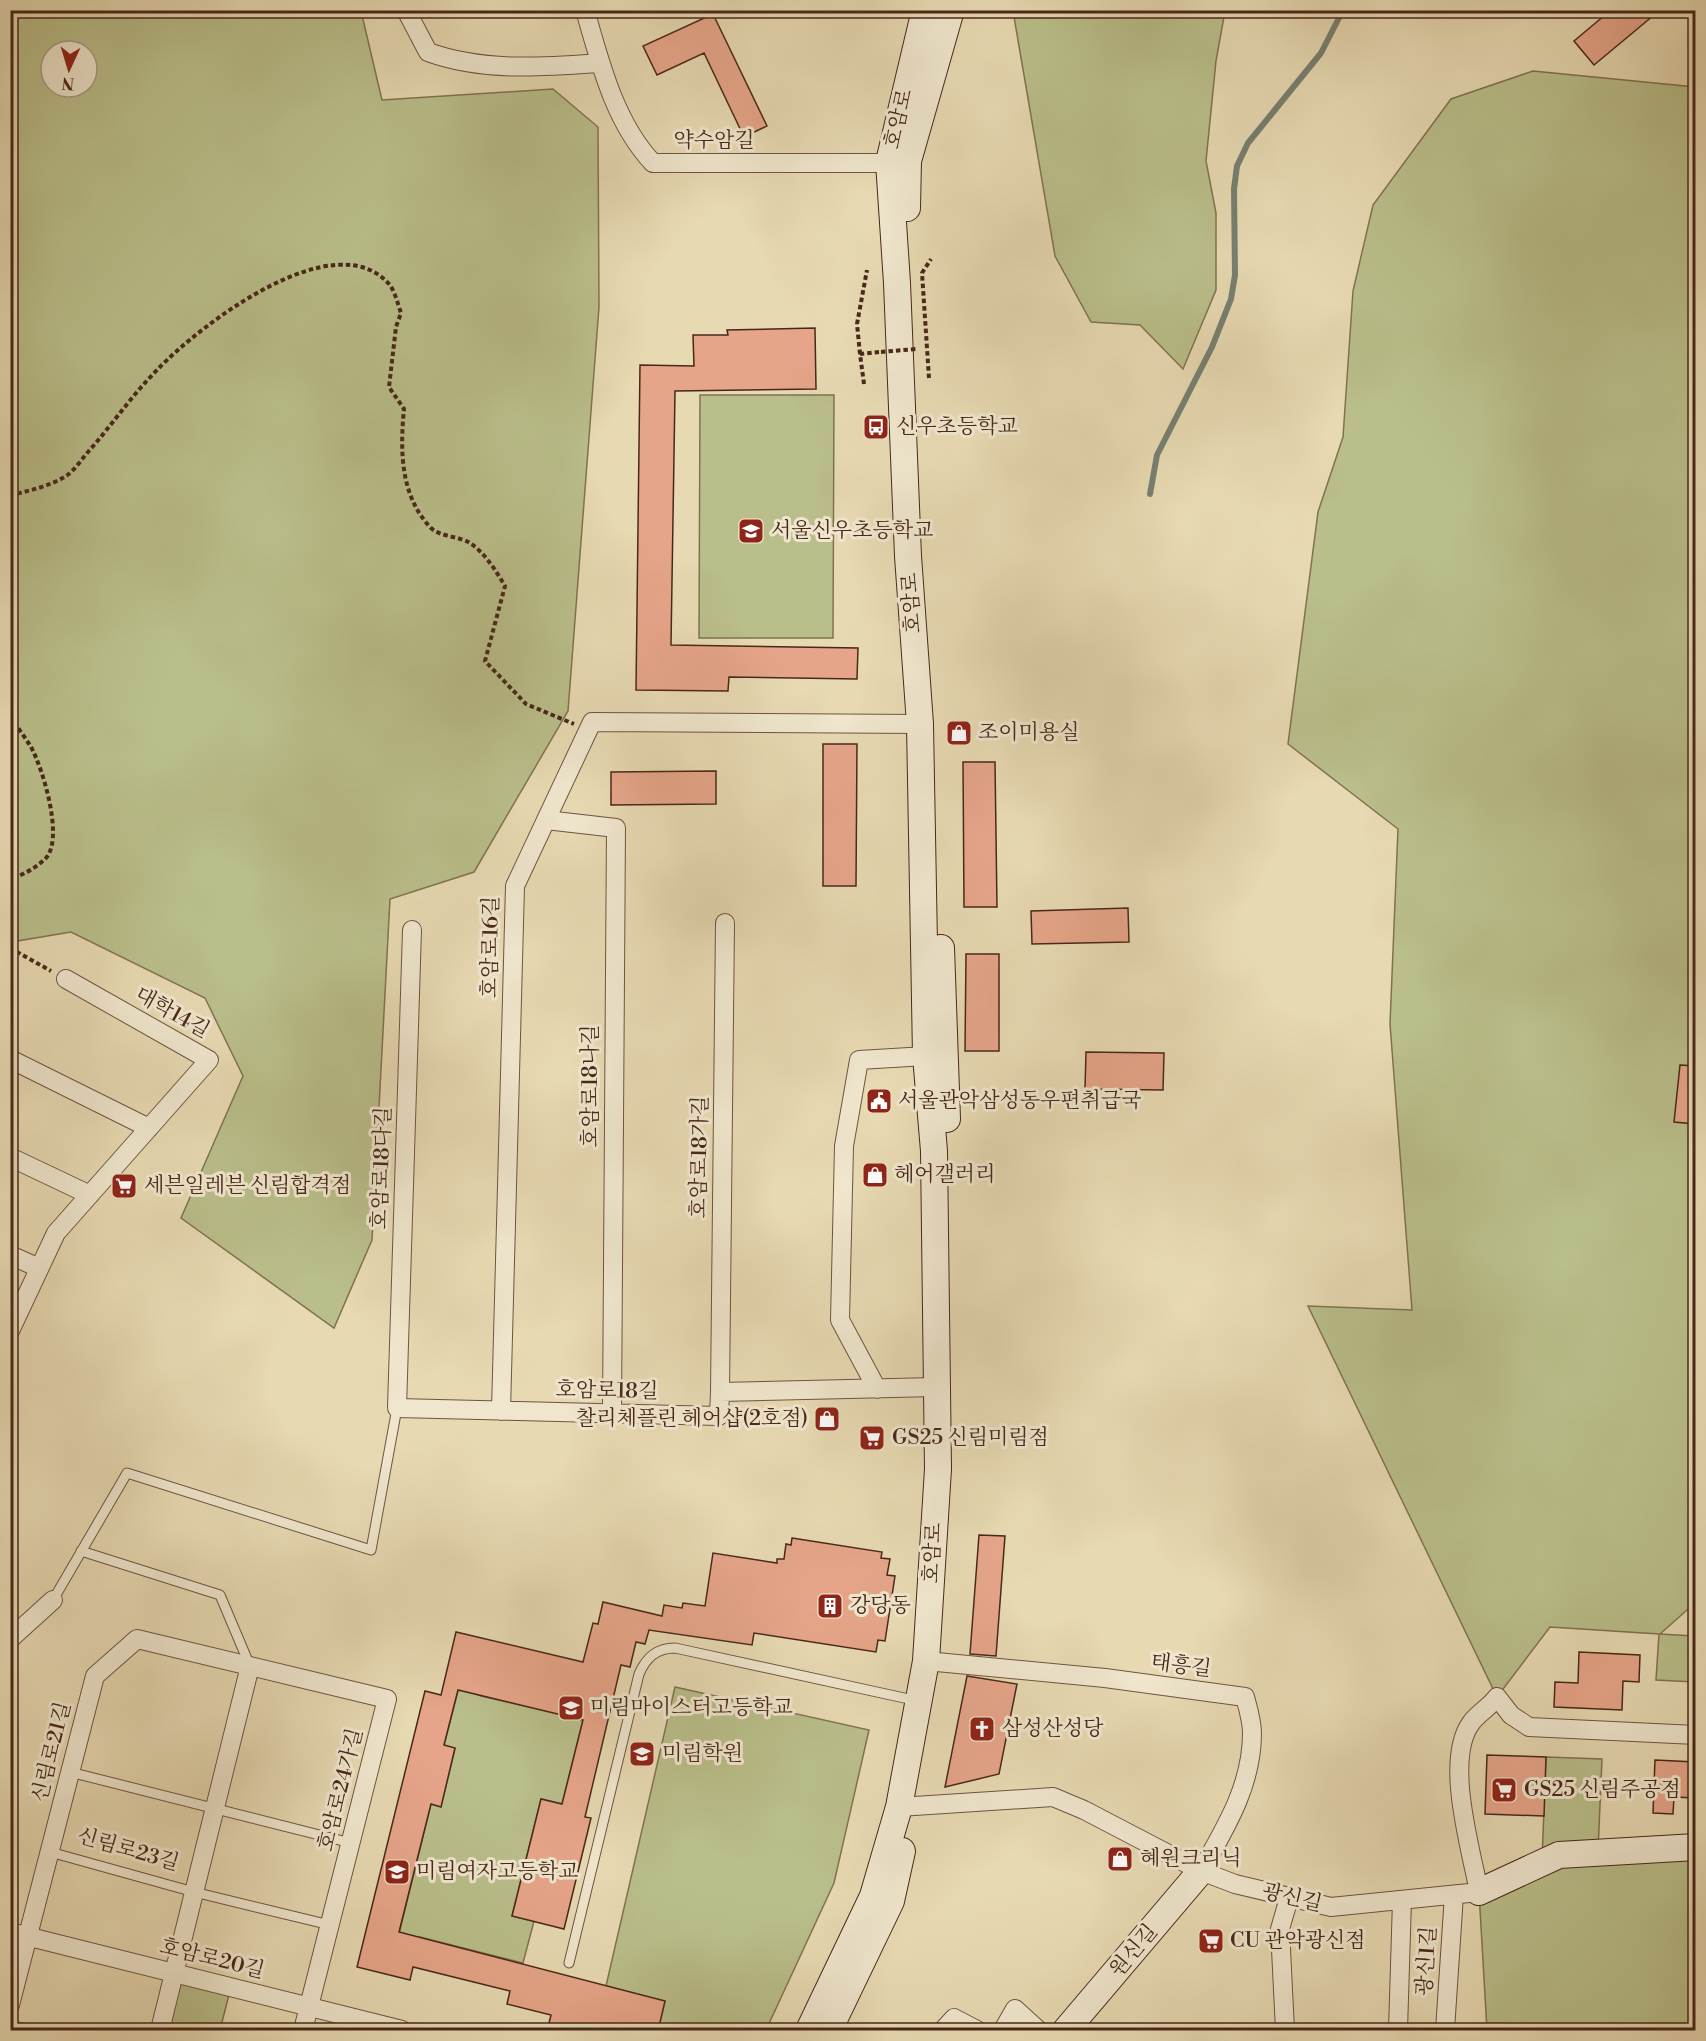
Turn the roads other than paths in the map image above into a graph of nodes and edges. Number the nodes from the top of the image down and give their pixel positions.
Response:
1 (406, 10) edge
2 (585, 10) edge
3 (925, 10) edge
4 (951, 10) edge
5 (600, 63) junction
6 (898, 163) junction
7 (920, 724) junction
8 (546, 820) junction
9 (725, 923) dead end
10 (412, 930) dead end
11 (66, 980) road end
12 (926, 1056) junction
13 (10, 1059) edge
14 (149, 1128) junction
15 (10, 1156) edge
16 (90, 1195) junction
17 (10, 1255) edge
18 (39, 1268) junction
19 (10, 1331) edge
20 (936, 1387) junction
21 (877, 1389) junction
22 (720, 1392) junction
23 (397, 1408) junction
24 (501, 1410) junction
25 (612, 1413) junction
26 (81, 1551) junction
27 (53, 1600) joint
28 (10, 1639) edge
29 (930, 1661) junction
30 (250, 1666) junction
31 (921, 1701) junction
32 (1695, 1735) edge
33 (70, 1772) junction
34 (906, 1806) junction
35 (214, 1810) junction
36 (351, 1843) junction
37 (1695, 1847) edge
38 (50, 1852) junction
39 (1201, 1870) junction
40 (194, 1892) junction
41 (1466, 1893) junction
42 (1289, 1898) junction
43 (1402, 1900) junction
44 (330, 1925) junction
45 (19, 1934) edge
46 (569, 1963) dead end
47 (174, 1973) junction
48 (10, 2005) edge
49 (309, 2007) junction
50 (10, 2025) edge
51 (32, 2031) edge
52 (160, 2031) edge
53 (303, 2031) edge
54 (402, 2031) edge
55 (809, 2031) edge
56 (830, 2031) edge
57 (944, 2031) edge
58 (978, 2031) edge
59 (1003, 2031) edge
60 (1038, 2031) edge
61 (1066, 2031) edge
62 (1285, 2031) edge
63 (1398, 2031) edge
64 (1445, 2031) edge

1 - 5 street
2 - 5 street, 약수암길
3 - 6 main road, 호암로
4 - 6 main road
5 - 6 street, 약수암길
6 - 7 main road, 호암로
6 - 29 main road
7 - 8 street, 호암로16길
7 - 12 main road, 호암로
8 - 24 street, 호암로16길
8 - 25 street, 호암로18나길
9 - 22 street, 호암로18가길
10 - 23 street, 호암로18다길
11 - 14 street, 대학14길
12 - 20 main road, 호암로
12 - 21 street
13 - 14 street
14 - 16 street, 대학14길
15 - 16 street
16 - 18 street, 대학14길
17 - 18 street
18 - 19 street, 대학14길
20 - 21 street
20 - 29 main road, 호암로
21 - 22 street
22 - 25 street, 호암로18길
23 - 24 street, 호암로18길
23 - 26 lane
24 - 25 street, 호암로18길
26 - 27 lane
26 - 30 lane
27 - 28 street
29 - 31 main road, 호암로
29 - 34 main road
29 - 39 street, 태흥길
30 - 33 street, 신림로21길
30 - 35 street, 신림로23길
30 - 36 street, 호암로24가길
31 - 34 main road, 호암로
31 - 46 lane
32 - 41 street, 광신1길
33 - 35 lane
33 - 38 street, 신림로21길
34 - 39 street, 광신길
34 - 55 main road, 호암로
34 - 56 main road
35 - 36 lane
35 - 40 street, 신림로23길
36 - 44 street, 호암로24가길
37 - 41 main road, 광신길
38 - 40 lane, 신림로23길
38 - 45 street, 신림로21길
39 - 42 street, 광신길
39 - 61 main road, 원신길
40 - 44 lane, 신림로23길
40 - 47 street, 신림로23길
41 - 43 street, 광신길
41 - 64 street, 광신1길
42 - 43 street, 광신길
42 - 62 street
43 - 63 street
44 - 49 street, 호암로24가길
45 - 47 street, 호암로20길
45 - 48 street, 신림로21길
47 - 49 street, 호암로20길
47 - 52 street, 신림로23길
49 - 53 street, 호암로24가길
49 - 54 street, 호암로20길
50 - 51 lane
57 - 58 street
59 - 60 street

